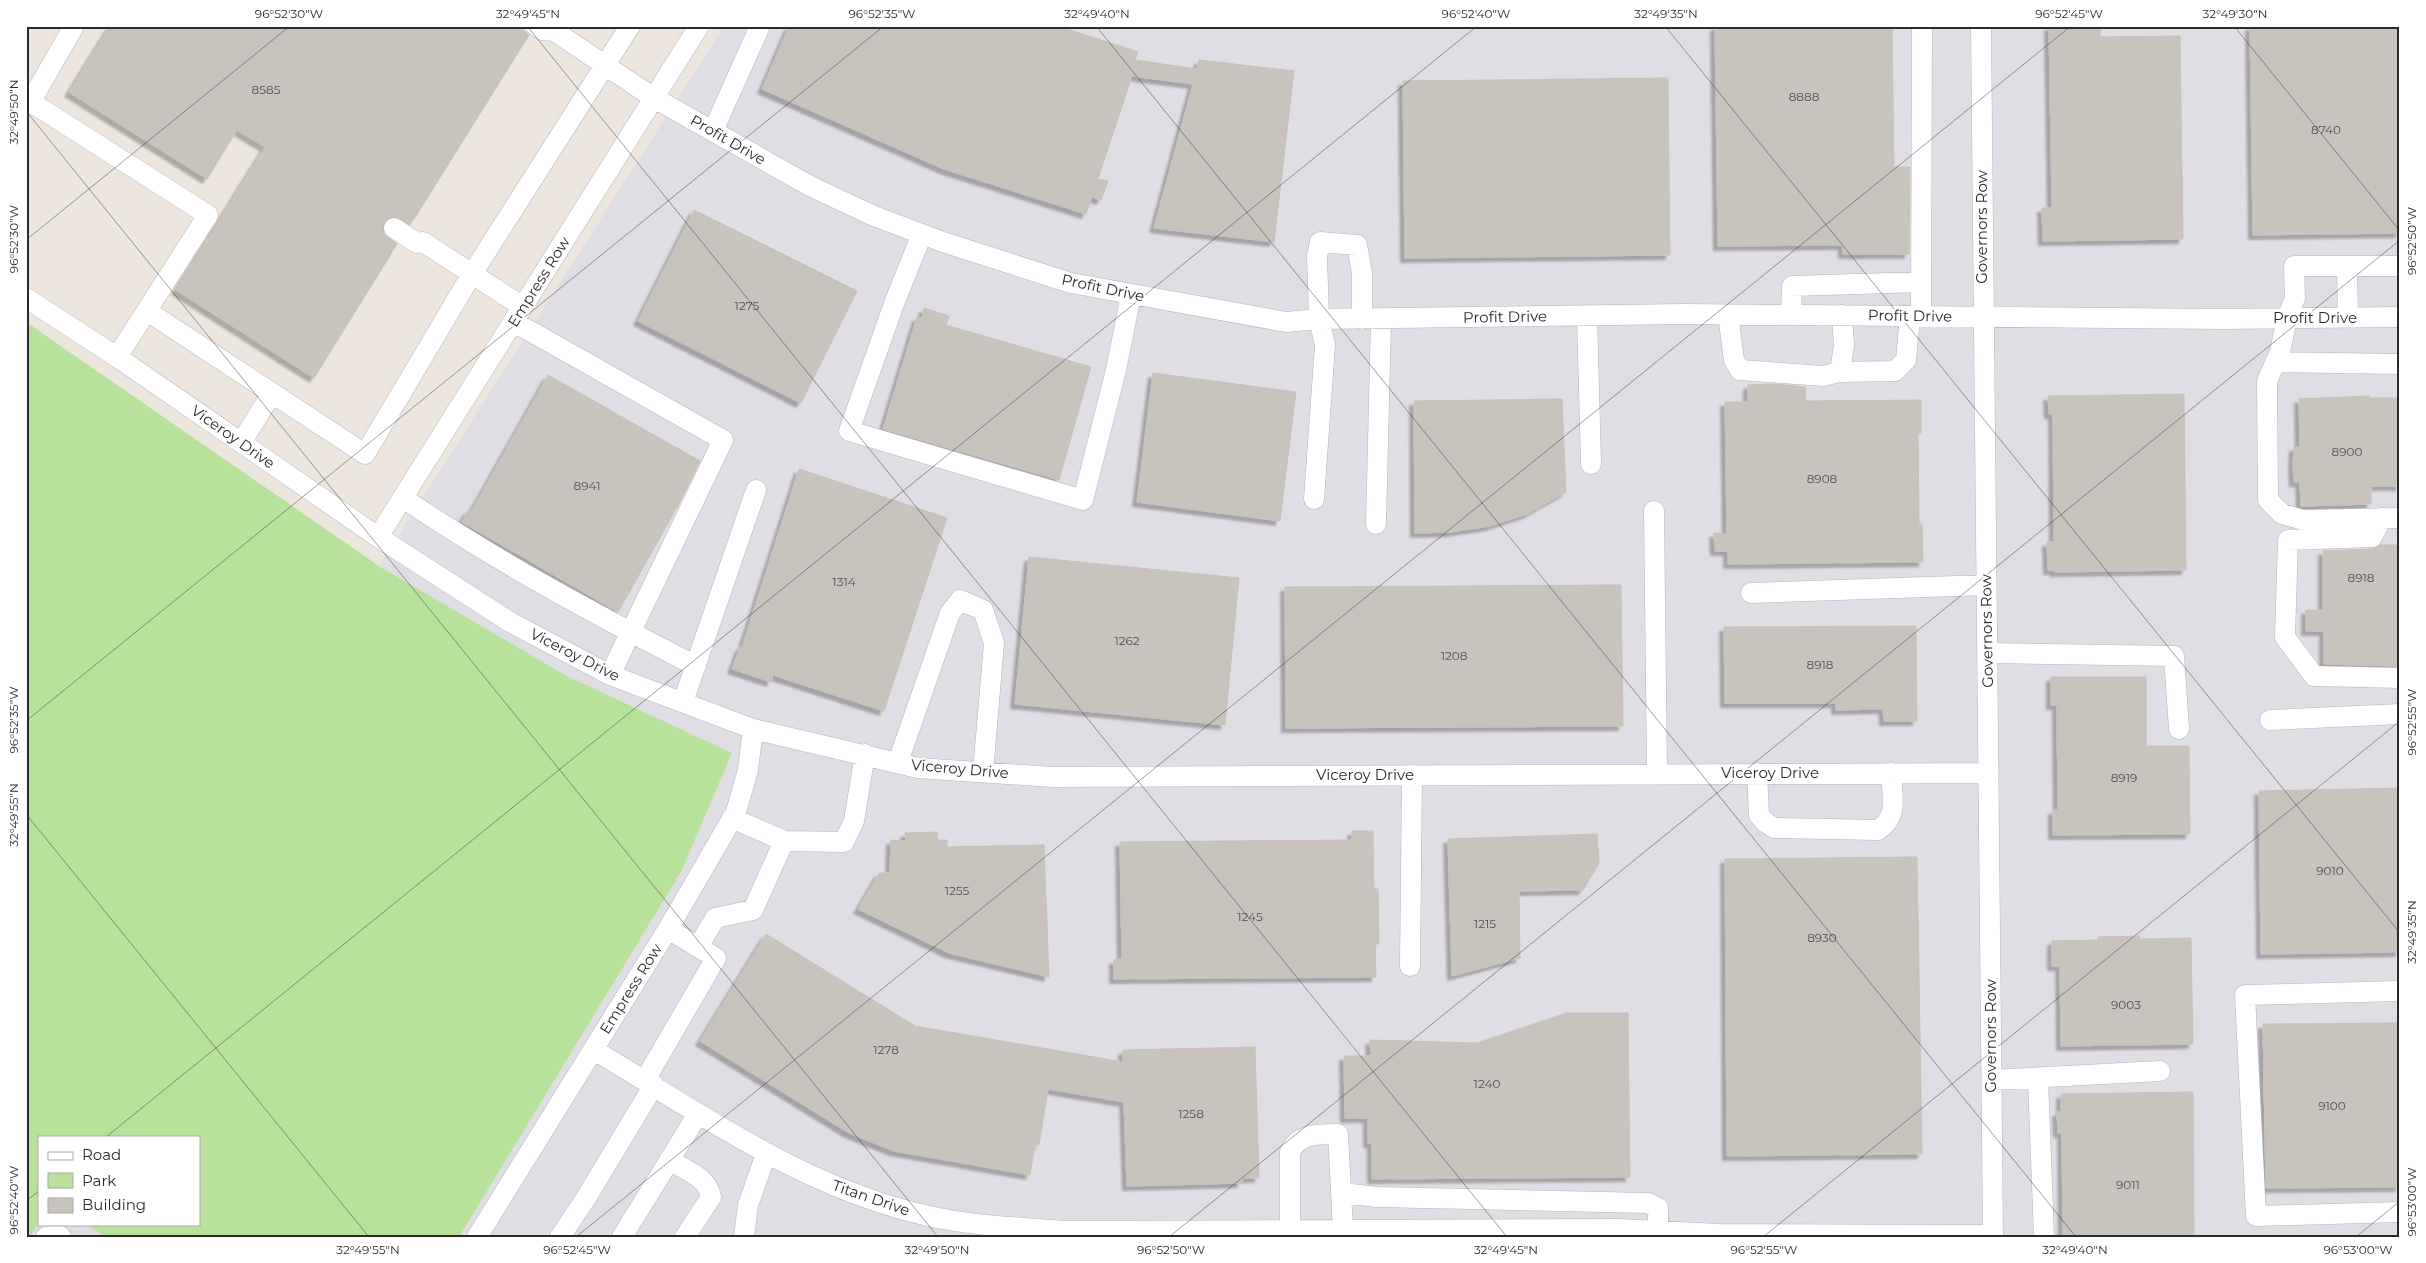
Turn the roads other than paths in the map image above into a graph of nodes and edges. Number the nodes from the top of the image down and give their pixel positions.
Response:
1 (74, 26) edge
2 (630, 26) edge
3 (699, 26) edge
4 (760, 26) edge
5 (1922, 26) edge
6 (1981, 26) edge
7 (547, 28) edge
8 (605, 65) junction
9 (654, 98) junction
10 (28, 100) edge
11 (713, 131) junction
12 (396, 224) dead end
13 (922, 234) junction
14 (2400, 266) edge
15 (2347, 267) junction
16 (472, 274) junction
17 (1921, 282) junction
18 (1132, 295) junction
19 (26, 298) edge
20 (147, 311) junction
21 (518, 314) junction
22 (1728, 315) junction
23 (1791, 315) junction
24 (1842, 315) junction
25 (1587, 316) junction
26 (1915, 316) junction
27 (1982, 316) junction
28 (2400, 317) edge
29 (2287, 318) junction
30 (2348, 318) junction
31 (1319, 319) junction
32 (1371, 320) junction
33 (117, 357) junction
34 (2275, 362) junction
35 (2400, 364) edge
36 (1840, 372) junction
37 (272, 393) junction
38 (242, 443) junction
39 (1591, 464) dead end
40 (756, 490) dead end
41 (403, 498) junction
42 (1314, 499) dead end
43 (1654, 511) dead end
44 (2391, 518) edge
45 (1376, 524) dead end
46 (378, 537) junction
47 (1986, 585) junction
48 (1751, 593) dead end
49 (631, 633) junction
50 (1987, 652) junction
51 (696, 666) junction
52 (610, 675) junction
53 (2400, 678) edge
54 (683, 702) junction
55 (2400, 714) edge
56 (2270, 720) dead end
57 (753, 729) junction
58 (2180, 729) dead end
59 (865, 754) junction
60 (898, 762) junction
61 (983, 772) junction
62 (1657, 773) junction
63 (1757, 773) junction
64 (1891, 773) junction
65 (1989, 773) junction
66 (1412, 775) junction
67 (732, 818) junction
68 (784, 841) junction
69 (668, 929) junction
70 (698, 947) junction
71 (1410, 966) dead end
72 (2400, 991) edge
73 (594, 1050) junction
74 (2160, 1071) dead end
75 (2038, 1079) junction
76 (1992, 1080) junction
77 (649, 1083) junction
78 (698, 1114) junction
79 (766, 1154) junction
80 (668, 1160) junction
81 (1342, 1194) junction
82 (2400, 1212) edge
83 (1290, 1230) junction
84 (1342, 1230) junction
85 (1658, 1231) junction
86 (1365, 1233) edge
87 (1423, 1233) edge
88 (1223, 1234) edge
89 (1258, 1234) edge
90 (1710, 1235) edge
91 (1829, 1235) edge
92 (1993, 1236) edge
93 (46, 1237) edge
94 (61, 1237) edge
95 (477, 1237) edge
96 (560, 1237) edge
97 (622, 1237) edge
98 (685, 1237) edge
99 (744, 1237) edge
100 (2044, 1237) edge

1 - 10 street
2 - 8 street
3 - 9 street, Empress Row
4 - 11 street
5 - 17 street
6 - 27 street, Governors Row
7 - 8 street, Profit Drive
8 - 9 street, Profit Drive
8 - 16 street
9 - 11 street, Profit Drive
9 - 21 street, Empress Row
10 - 20 street
11 - 13 street, Profit Drive
12 - 16 street
13 - 18 street, Profit Drive
13 - 18 street
14 - 15 street
15 - 29 street
15 - 30 street
16 - 21 street
16 - 37 street
17 - 23 street
17 - 26 street
18 - 31 street, Profit Drive
19 - 33 street, Viceroy Drive
20 - 33 street
20 - 37 street
21 - 41 street, Empress Row
21 - 49 street
22 - 23 street, Profit Drive
22 - 25 street, Profit Drive
22 - 36 street
23 - 24 street, Profit Drive
24 - 26 street, Profit Drive
24 - 36 street
25 - 32 street, Profit Drive
25 - 39 street
26 - 27 street, Profit Drive
26 - 36 street
27 - 29 street, Profit Drive
27 - 47 street, Governors Row
28 - 30 street, Profit Drive
29 - 30 street, Profit Drive
29 - 34 street
31 - 32 street, Profit Drive
31 - 32 street
31 - 42 street
32 - 45 street
33 - 38 street, Viceroy Drive
34 - 35 street
34 - 44 street
37 - 38 street
38 - 46 street, Viceroy Drive
40 - 51 street
41 - 46 street, Empress Row
41 - 49 street
43 - 62 street
44 - 53 street
46 - 52 street, Viceroy Drive
47 - 48 street
47 - 50 street, Governors Row
49 - 51 street
49 - 52 street
50 - 58 street
50 - 65 street, Governors Row
51 - 54 street
52 - 54 street, Viceroy Drive
54 - 57 street, Viceroy Drive
55 - 56 street
57 - 59 street, Viceroy Drive
57 - 67 street, Empress Row
59 - 60 street, Viceroy Drive
59 - 68 street
60 - 61 street, Viceroy Drive
60 - 61 street
61 - 66 street, Viceroy Drive
62 - 63 street, Viceroy Drive
62 - 66 street, Viceroy Drive
63 - 64 street, Viceroy Drive
63 - 64 street
64 - 65 street, Viceroy Drive
65 - 76 street, Governors Row
66 - 71 street
67 - 68 street
67 - 69 street, Empress Row
68 - 70 street
69 - 70 street
69 - 73 street, Empress Row
70 - 77 street
72 - 82 street
73 - 77 street, Titan Drive
73 - 95 street, Empress Row
74 - 75 street
75 - 76 street
75 - 100 street
76 - 92 street, Governors Row
77 - 78 street, Titan Drive
77 - 96 street
78 - 79 street, Titan Drive
78 - 80 street
79 - 88 street, Titan Drive
79 - 99 street
80 - 97 street
80 - 98 street
81 - 83 street
81 - 84 street
81 - 85 street
83 - 84 street, Titan Drive
83 - 89 street, Titan Drive
84 - 86 street, Titan Drive
85 - 87 street, Titan Drive
85 - 90 street, Titan Drive
86 - 87 street, Titan Drive
88 - 89 street, Titan Drive
90 - 91 street, Titan Drive
91 - 92 street, Titan Drive
93 - 94 street

